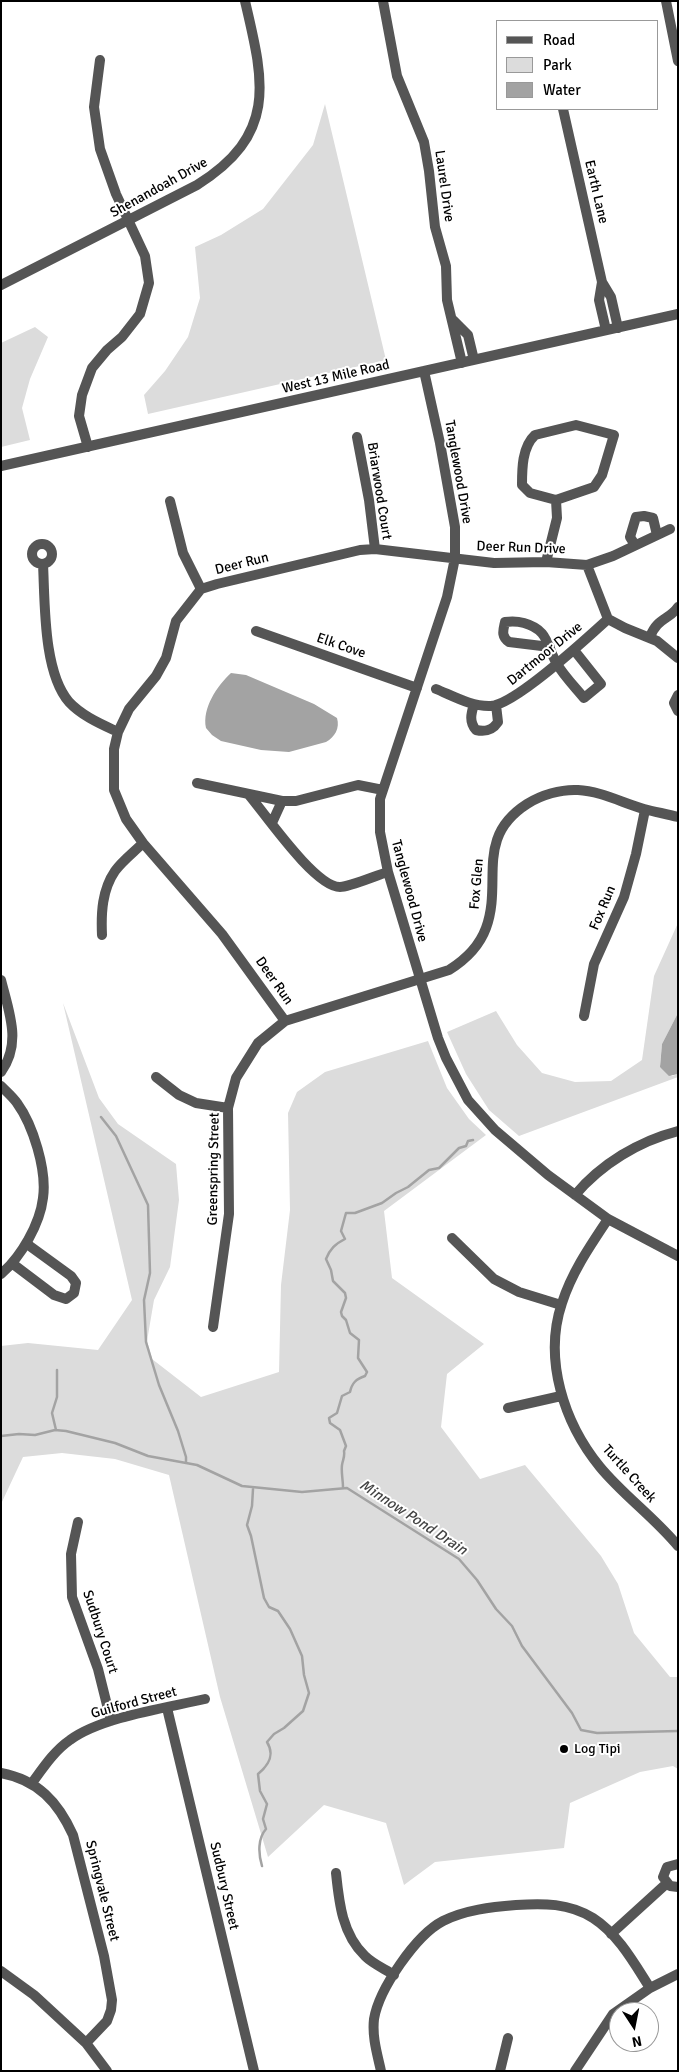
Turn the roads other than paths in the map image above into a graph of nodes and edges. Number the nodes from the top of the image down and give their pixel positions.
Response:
1 (245, 1) edge
2 (383, 1) edge
3 (666, 1) edge
4 (675, 39) edge
5 (100, 60) dead end
6 (678, 61) edge
7 (563, 110) edge
8 (129, 220) junction
9 (602, 282) junction
10 (1, 285) edge
11 (678, 314) edge
12 (452, 320) junction
13 (618, 328) junction
14 (606, 330) junction
15 (474, 360) junction
16 (462, 363) junction
17 (424, 371) junction
18 (357, 437) dead end
19 (88, 447) junction
20 (1, 466) edge
21 (556, 500) junction
22 (170, 501) dead end
23 (670, 529) dead end
24 (657, 535) junction
25 (635, 545) junction
26 (375, 549) junction
27 (455, 558) junction
28 (546, 562) junction
29 (43, 564) dead end
30 (587, 565) junction
31 (202, 589) junction
32 (678, 607) edge
33 (608, 619) junction
34 (256, 631) dead end
35 (650, 637) junction
36 (550, 647) dead end
37 (574, 650) junction
38 (678, 658) edge
39 (557, 664) junction
40 (418, 688) junction
41 (436, 690) dead end
42 (678, 696) edge
43 (474, 704) junction
44 (496, 705) junction
45 (678, 711) edge
46 (118, 732) junction
47 (197, 783) dead end
48 (383, 790) junction
49 (249, 795) junction
50 (282, 801) junction
51 (645, 810) junction
52 (678, 817) edge
53 (272, 823) junction
54 (143, 843) junction
55 (388, 872) junction
56 (102, 935) dead end
57 (1, 980) edge
58 (420, 980) junction
59 (584, 1016) dead end
60 (285, 1021) junction
61 (1, 1072) edge
62 (156, 1077) dead end
63 (1, 1086) edge
64 (228, 1108) junction
65 (678, 1131) edge
66 (575, 1195) junction
67 (608, 1219) junction
68 (452, 1238) dead end
69 (27, 1244) junction
70 (678, 1256) edge
71 (13, 1264) junction
72 (1, 1274) edge
73 (561, 1305) junction
74 (213, 1327) dead end
75 (561, 1396) junction
76 (508, 1408) dead end
77 (78, 1522) dead end
78 (678, 1546) edge
79 (205, 1699) dead end
80 (167, 1708) junction
81 (111, 1721) junction
82 (1, 1773) edge
83 (32, 1783) junction
84 (678, 1864) edge
85 (336, 1873) dead end
86 (666, 1884) junction
87 (678, 1887) edge
88 (611, 1934) junction
89 (1, 1971) edge
90 (678, 1974) edge
91 (394, 1975) junction
92 (650, 1988) junction
93 (508, 2038) dead end
94 (86, 2043) junction
95 (584, 2057) junction
96 (107, 2071) edge
97 (254, 2071) edge
98 (381, 2071) edge
99 (500, 2071) edge
100 (575, 2071) edge
101 (581, 2071) edge

1 - 8 street, Shenandoah Drive
2 - 12 street, Laurel Drive
3 - 4 street
4 - 6 street
5 - 8 street
7 - 9 street, Earth Lane
8 - 10 street, Shenandoah Drive
8 - 19 street
9 - 13 street, Earth Lane
9 - 14 street, Earth Lane
11 - 13 street, West 13 Mile Road
12 - 15 street
12 - 16 street, Laurel Drive
13 - 14 street, West 13 Mile Road
14 - 15 street, West 13 Mile Road
15 - 16 street, West 13 Mile Road
16 - 17 street, West 13 Mile Road
17 - 19 street, West 13 Mile Road
17 - 27 street, Tanglewood Drive
18 - 26 street, Briarwood Court
19 - 20 street, West 13 Mile Road
21 - 21 street
21 - 28 street
22 - 31 street
23 - 24 street, Deer Run Drive
24 - 25 street, Deer Run Drive
24 - 25 street
25 - 30 street, Deer Run Drive
26 - 27 street, Deer Run
26 - 31 street, Deer Run
27 - 28 street, Deer Run Drive
27 - 40 street, Tanglewood Drive
28 - 30 street, Deer Run Drive
29 - 46 street
30 - 33 street
31 - 46 street, Deer Run
32 - 35 street
33 - 35 street
33 - 37 street, Dartmoor Drive
34 - 40 street, Elk Cove
35 - 38 street
36 - 39 street
37 - 39 street, Dartmoor Drive
37 - 39 street
39 - 44 street, Dartmoor Drive
40 - 48 street, Tanglewood Drive
41 - 43 street, Dartmoor Drive
42 - 45 street
43 - 44 street, Dartmoor Drive
43 - 44 street
46 - 54 street, Deer Run
47 - 49 street
48 - 50 street
48 - 55 street, Tanglewood Drive
49 - 50 street
49 - 53 street
50 - 53 street
51 - 52 street, Fox Glen
51 - 58 street, Fox Glen
51 - 59 street, Fox Run
53 - 55 street
54 - 56 street
54 - 60 street, Deer Run
55 - 58 street, Tanglewood Drive
57 - 61 street
58 - 60 street, Greenspring Street
58 - 66 street, Tanglewood Drive
60 - 64 street, Greenspring Street
62 - 64 street
63 - 69 street
64 - 74 street, Greenspring Street
65 - 66 street
66 - 67 street, Tanglewood Drive
67 - 70 street, Tanglewood Drive
67 - 73 street, Turtle Creek
68 - 73 street
69 - 71 street
69 - 71 street
71 - 72 street
73 - 75 street, Turtle Creek
75 - 76 street
75 - 78 street, Turtle Creek
77 - 81 street, Sudbury Court
79 - 80 street, Guilford Street
80 - 81 street, Guilford Street
80 - 97 street, Sudbury Street
81 - 83 street, Guilford Street
82 - 83 street, Springvale Street
83 - 94 street, Springvale Street
84 - 86 street
85 - 91 street
86 - 87 street
86 - 88 street
88 - 91 street
88 - 92 street
89 - 94 street
90 - 92 street
91 - 98 street
92 - 95 street
93 - 99 street
94 - 96 street
95 - 100 street
95 - 101 street

